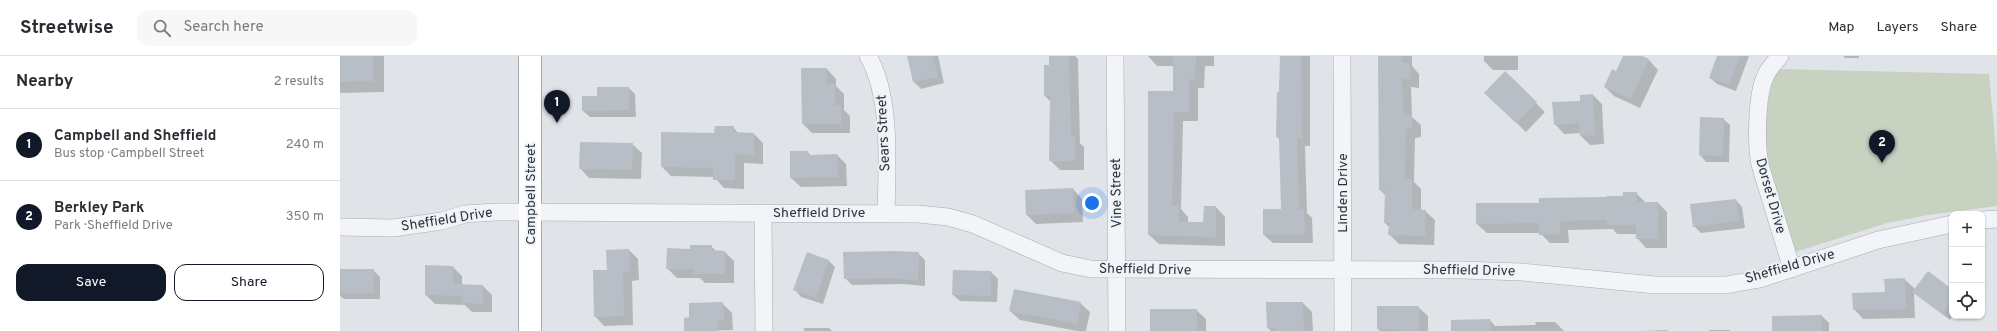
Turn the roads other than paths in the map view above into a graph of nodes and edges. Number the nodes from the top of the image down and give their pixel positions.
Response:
1 (530, 56) edge
2 (868, 56) edge
3 (1115, 56) edge
4 (1342, 56) edge
5 (1780, 56) edge
6 (531, 213) junction
7 (763, 213) junction
8 (886, 213) junction
9 (1997, 219) edge
10 (1985, 220) edge
11 (1949, 225) edge
12 (340, 227) edge
13 (1792, 269) junction
14 (1117, 270) junction
15 (1344, 270) junction
16 (530, 331) edge
17 (764, 331) edge
18 (1117, 331) edge
19 (1344, 331) edge

1 - 6 main road, Campbell Street
2 - 8 street, Sears Street
3 - 14 street, Vine Street
4 - 15 street, Linden Drive
5 - 13 street, Dorset Drive
6 - 7 street, Sheffield Drive
6 - 12 street, Sheffield Drive
6 - 16 main road, Campbell Street
7 - 8 street, Sheffield Drive
7 - 17 street
8 - 14 street, Sheffield Drive
9 - 10 street
11 - 13 street, Sheffield Drive
13 - 15 street, Sheffield Drive
14 - 15 street, Sheffield Drive
14 - 18 street, Vine Street
15 - 19 street, Linden Drive

